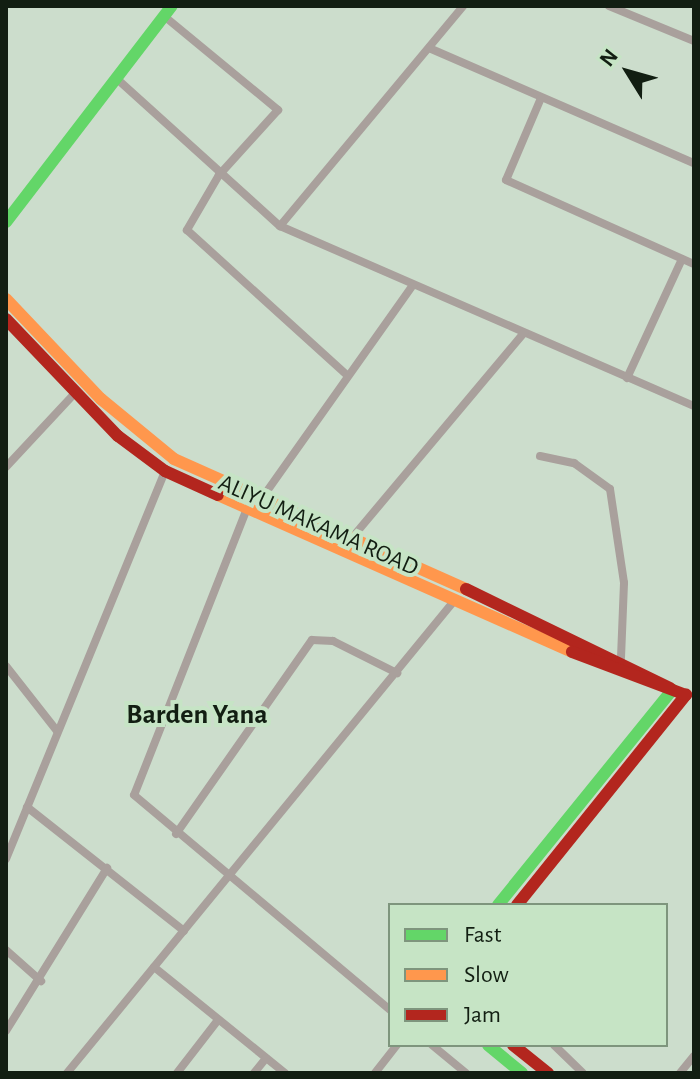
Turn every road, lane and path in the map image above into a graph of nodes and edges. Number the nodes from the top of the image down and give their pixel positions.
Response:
1 (463, 6) edge
2 (609, 6) edge
3 (168, 11) edge
4 (694, 41) edge
5 (429, 48) junction
6 (116, 78) junction
7 (541, 98) junction
8 (694, 163) edge
9 (219, 175) junction
10 (6, 222) edge
11 (280, 226) junction
12 (682, 259) junction
13 (694, 264) edge
14 (413, 285) junction
15 (6, 299) edge
16 (6, 319) edge
17 (524, 333) junction
18 (347, 375) junction
19 (627, 378) junction
20 (74, 394) junction
21 (694, 406) edge
22 (540, 456) dead end
23 (6, 467) edge
24 (165, 471) junction
25 (260, 501) junction
26 (246, 511) junction
27 (350, 540) junction
28 (454, 601) junction
29 (621, 658) junction
30 (6, 666) edge
31 (397, 673) junction
32 (672, 690) junction
33 (690, 697) edge
34 (57, 731) junction
35 (27, 807) junction
36 (176, 834) junction
37 (8, 846) edge
38 (6, 859) edge
39 (107, 868) junction
40 (230, 879) junction
41 (507, 894) junction
42 (500, 903) edge
43 (517, 903) edge
44 (519, 903) edge
45 (184, 931) junction
46 (6, 950) edge
47 (154, 967) junction
48 (41, 981) junction
49 (388, 1008) edge
50 (218, 1020) junction
51 (6, 1031) edge
52 (395, 1047) edge
53 (434, 1047) edge
54 (490, 1047) edge
55 (516, 1047) edge
56 (556, 1047) edge
57 (694, 1056) edge
58 (266, 1058) junction
59 (67, 1073) edge
60 (177, 1073) edge
61 (254, 1073) edge
62 (285, 1073) edge
63 (375, 1073) edge
64 (466, 1073) edge
65 (522, 1073) edge
66 (548, 1073) edge
67 (583, 1073) edge
68 (680, 1073) edge

1 - 5 street
2 - 4 street
3 - 6 street
3 - 9 street
5 - 7 street
5 - 11 street
6 - 9 street
6 - 10 street
7 - 8 street
7 - 12 street
9 - 11 street
9 - 18 street
11 - 14 street
12 - 13 street
12 - 19 street
14 - 17 street
14 - 18 street
15 - 25 street, ALIYU MAKAMA ROAD
16 - 20 street, ALIYU MAKAMA ROAD
17 - 19 street
17 - 27 street
18 - 25 street
19 - 21 street
20 - 23 street
20 - 24 street, ALIYU MAKAMA ROAD
22 - 29 street
24 - 26 street, ALIYU MAKAMA ROAD
24 - 34 street
25 - 27 street, ALIYU MAKAMA ROAD
26 - 28 street, ALIYU MAKAMA ROAD
26 - 36 street
27 - 29 street, ALIYU MAKAMA ROAD
28 - 31 street
28 - 32 street, ALIYU MAKAMA ROAD
29 - 32 street, ALIYU MAKAMA ROAD
30 - 34 street
31 - 36 street
31 - 40 street
32 - 33 street, ALIYU MAKAMA ROAD
32 - 41 street
33 - 44 street
34 - 35 street
35 - 37 street
35 - 39 street
36 - 40 street
37 - 38 street
39 - 45 street
39 - 48 street
40 - 45 street
40 - 49 street
41 - 42 street
41 - 43 street
45 - 47 street
46 - 48 street
47 - 50 street
47 - 59 street
48 - 51 street
50 - 58 street
50 - 60 street
52 - 63 street
53 - 64 street
54 - 65 street
55 - 66 street
56 - 67 street
57 - 68 street
58 - 61 street
58 - 62 street

